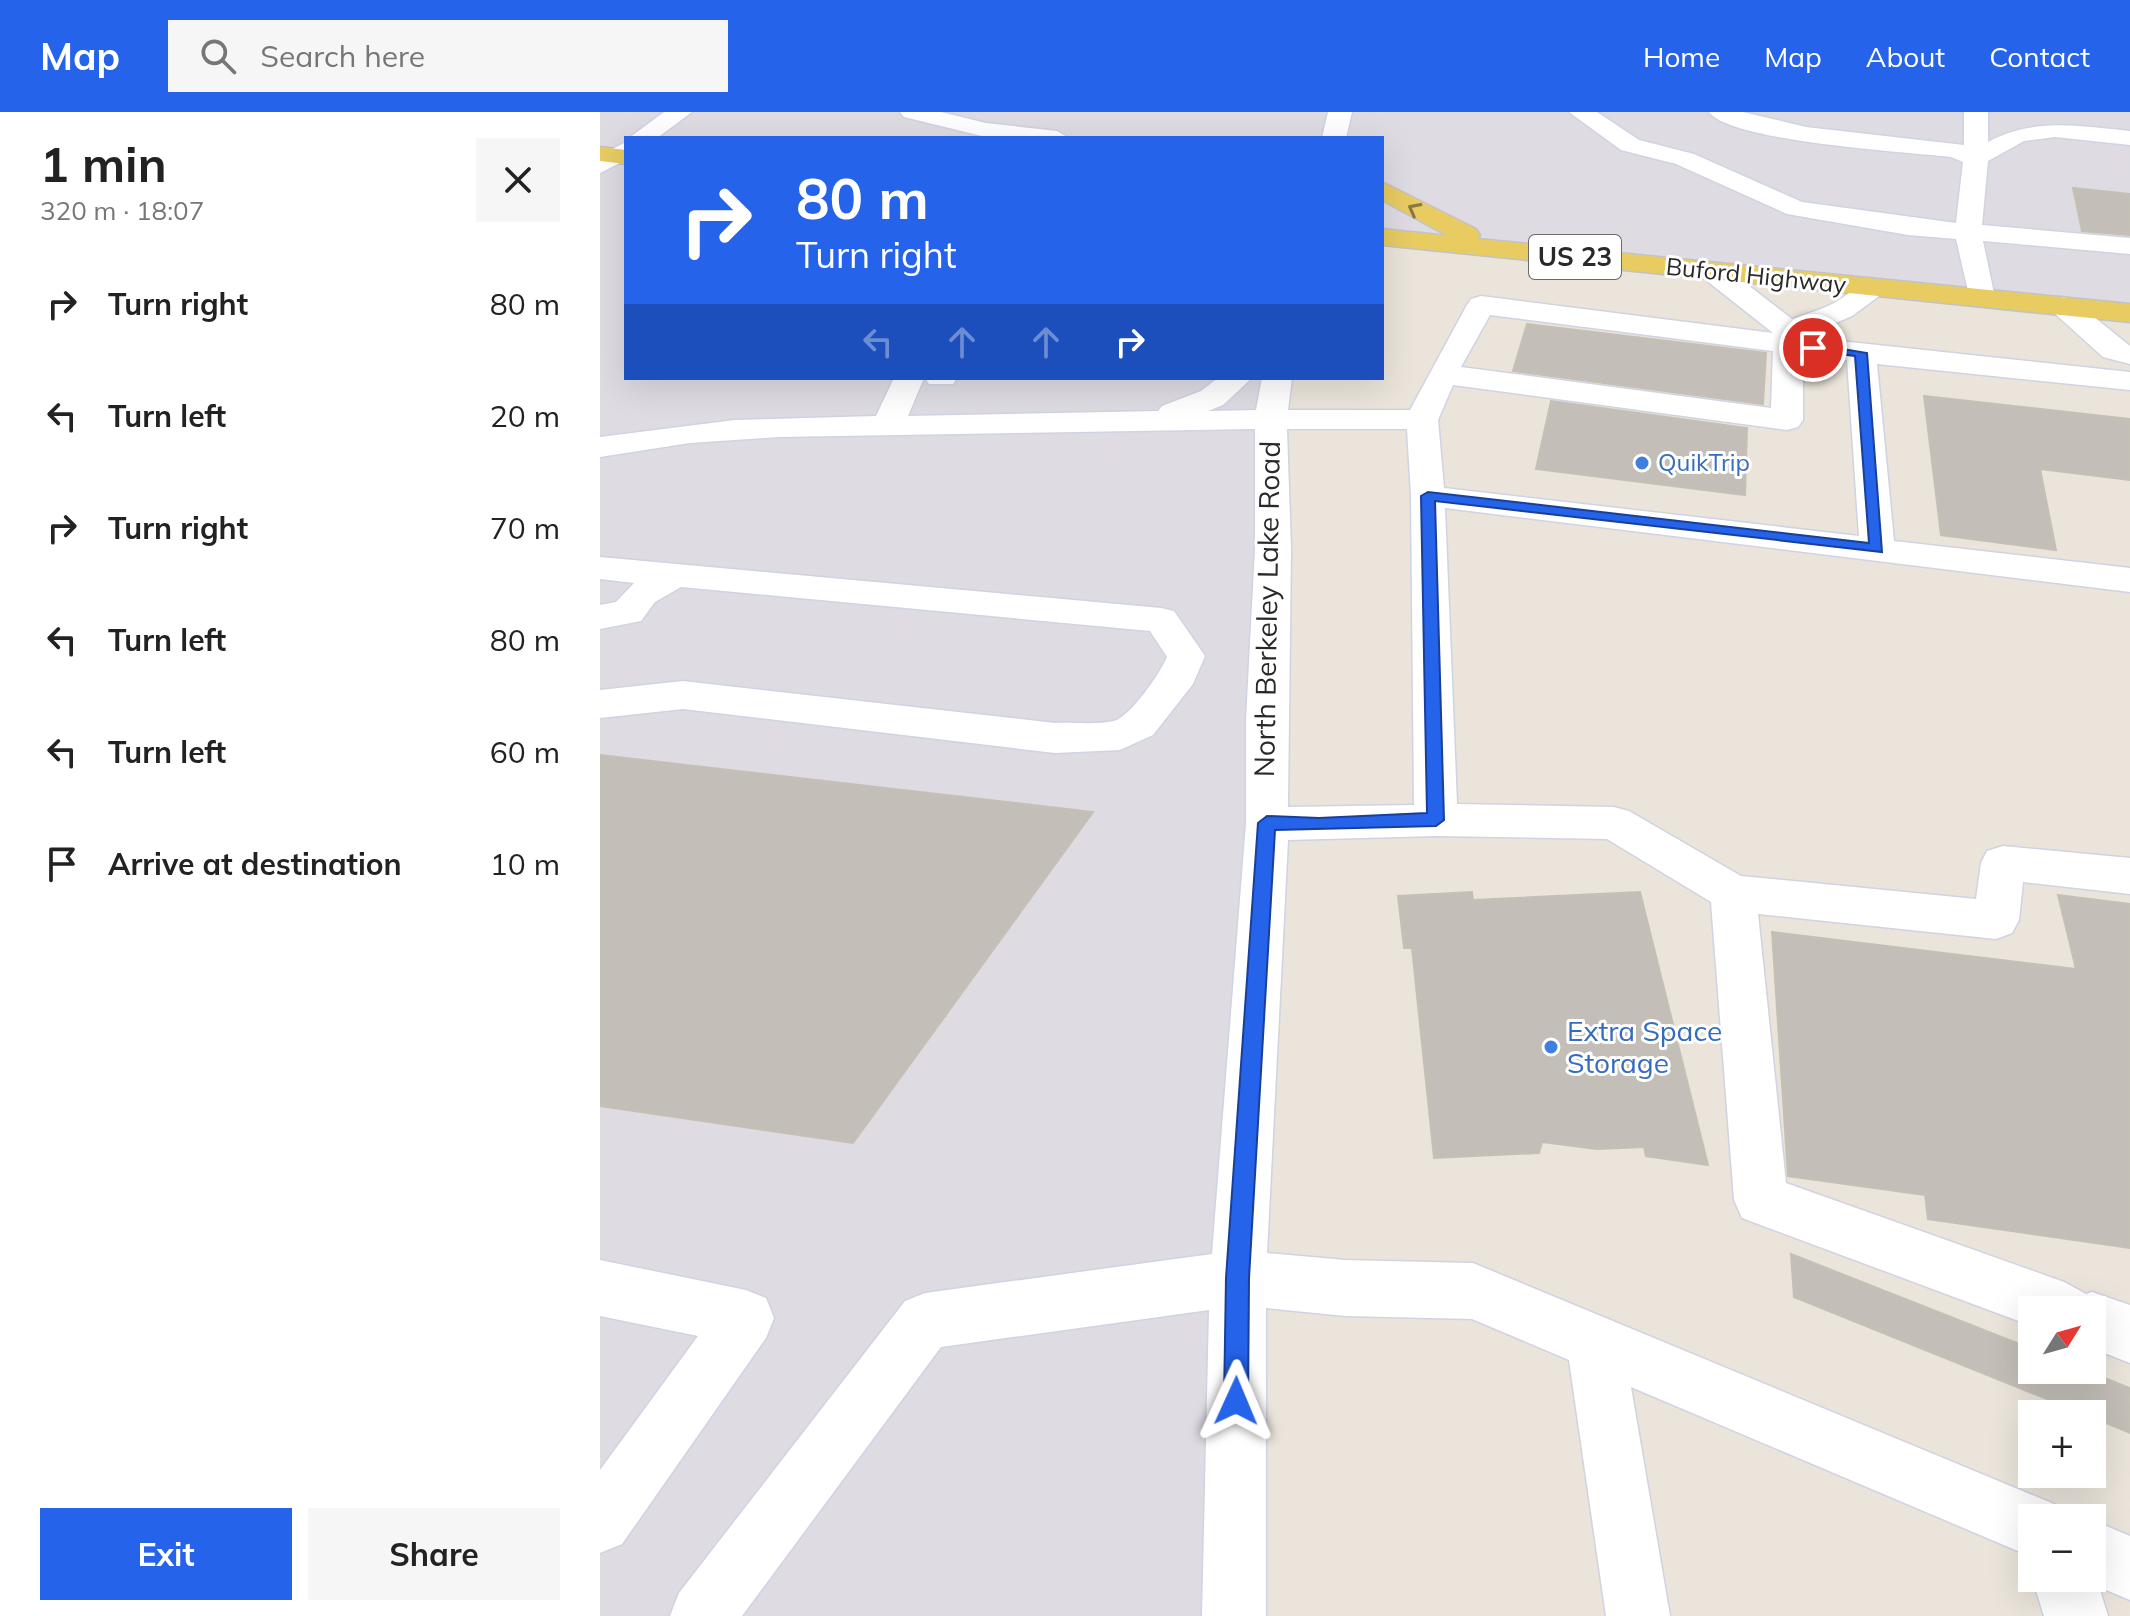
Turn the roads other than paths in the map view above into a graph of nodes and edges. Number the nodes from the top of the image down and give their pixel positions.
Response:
1 (680, 112) edge
2 (912, 112) edge
3 (1340, 112) edge
4 (1581, 112) edge
5 (1721, 112) edge
6 (1976, 112) edge
7 (644, 136) edge
8 (1039, 136) edge
9 (1334, 136) edge
10 (2130, 138) edge
11 (1976, 158) junction
12 (1384, 191) edge
13 (1968, 232) junction
14 (1384, 237) edge
15 (2130, 246) edge
16 (1498, 249) junction
17 (1712, 271) junction
18 (1876, 288) junction
19 (1981, 298) junction
20 (2063, 306) junction
21 (2130, 313) edge
22 (1788, 337) junction
23 (1861, 353) junction
24 (2130, 355) edge
25 (1442, 374) junction
26 (908, 380) edge
27 (1234, 380) edge
28 (2130, 381) edge
29 (1273, 398) edge
30 (1422, 420) junction
31 (1146, 421) junction
32 (888, 426) junction
33 (600, 447) edge
34 (1428, 496) junction
35 (1877, 549) junction
36 (600, 568) edge
37 (675, 575) junction
38 (2130, 580) edge
39 (600, 617) edge
40 (600, 704) edge
41 (1436, 820) junction
42 (1267, 823) junction
43 (2130, 876) edge
44 (1733, 893) junction
45 (1238, 1278) junction
46 (600, 1288) edge
47 (2025, 1296) edge
48 (2106, 1325) edge
49 (2130, 1334) edge
50 (1595, 1342) junction
51 (2018, 1520) edge
52 (600, 1522) edge
53 (2106, 1558) edge
54 (2130, 1568) edge
55 (2068, 1592) edge
56 (702, 1616) edge
57 (1234, 1616) edge
58 (1638, 1616) edge
59 (2076, 1616) edge

1 - 7 street
2 - 8 street
3 - 9 street
4 - 13 street
5 - 11 street
6 - 11 street
10 - 11 street
11 - 13 street
16 -> 12 main road
13 - 15 street
13 - 19 street
14 - 16 main road, Buford Highway / US 23
16 - 17 main road, Buford Highway / US 23
17 - 18 main road, Buford Highway / US 23
17 - 22 street
18 - 19 main road, Buford Highway / US 23
18 - 22 street
19 - 20 main road, Buford Highway / US 23
20 - 21 main road, Buford Highway / US 23
20 - 24 street
22 - 23 street
22 - 25 street
22 - 25 street
23 - 28 street
23 - 35 street
25 - 30 street
26 - 32 street
27 - 31 street
29 - 30 street
29 - 31 street, North Berkeley Lake Road
29 - 42 street, North Berkeley Lake Road
30 - 34 street
31 - 32 street, North Berkeley Lake Road
32 - 33 street, North Berkeley Lake Road
34 - 35 street
34 - 41 street
35 - 38 street
36 - 37 street
37 - 39 street
37 - 40 street
41 - 42 street
41 - 44 street
42 - 45 street, North Berkeley Lake Road
43 - 44 street
44 - 47 street
45 - 50 street
45 - 56 street
45 - 57 street, North Berkeley Lake Road
46 - 52 street
48 - 49 street
50 - 51 street
50 - 58 street
53 - 54 street
55 - 59 street

